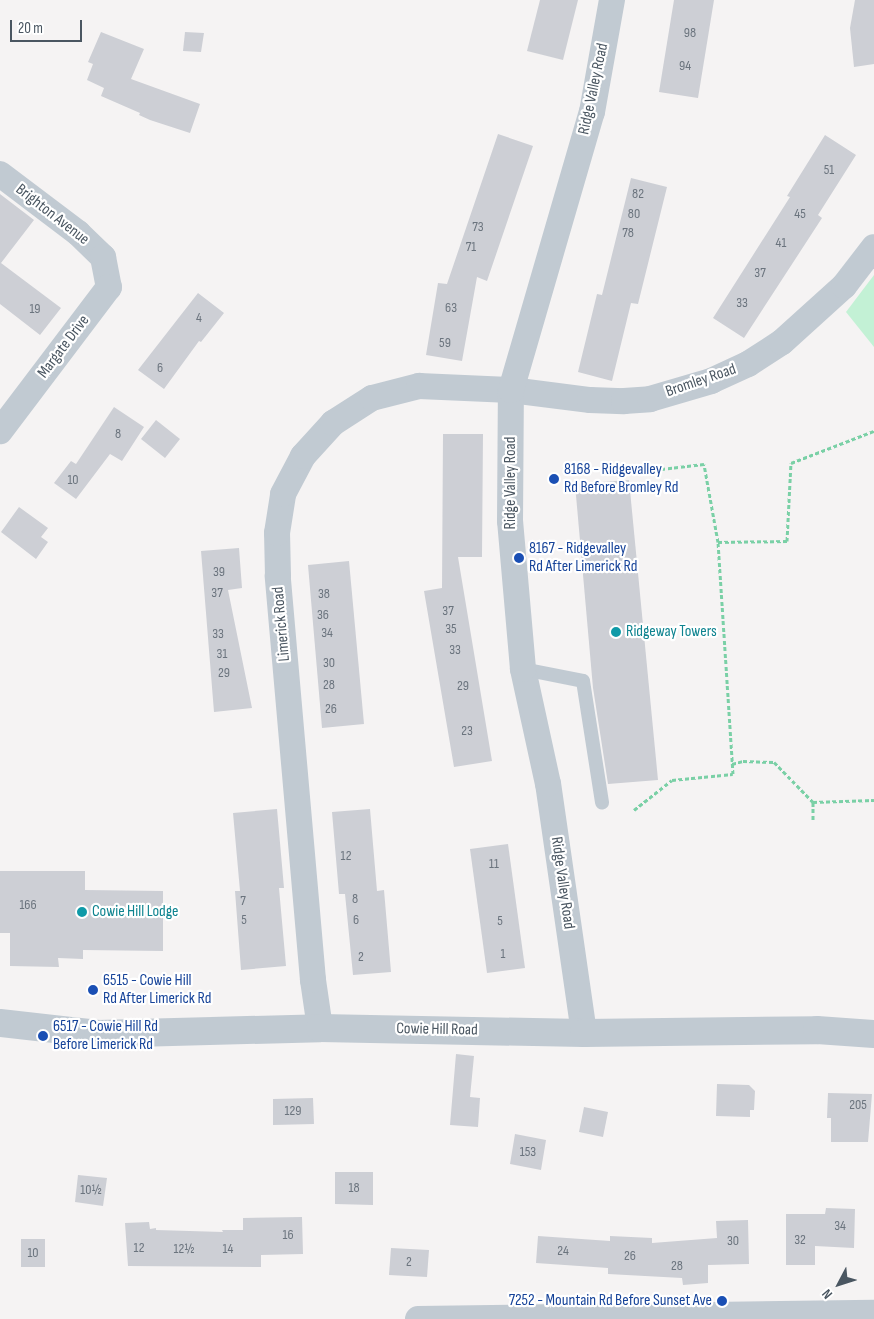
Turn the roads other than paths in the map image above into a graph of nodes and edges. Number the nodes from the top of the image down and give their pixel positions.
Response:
1 (612, 0) edge
2 (0, 174) edge
3 (874, 247) edge
4 (103, 257) joint
5 (511, 390) junction
6 (0, 431) edge
7 (523, 669) junction
8 (602, 803) dead end
9 (0, 1023) edge
10 (320, 1028) junction
11 (584, 1033) junction
12 (874, 1034) edge
13 (874, 1313) edge
14 (418, 1319) edge

1 - 5 street, Ridge Valley Road
2 - 4 street, Brighton Avenue
3 - 5 street, Bromley Road
4 - 6 street, Margate Drive
5 - 7 street, Ridge Valley Road
5 - 10 street, Limerick Road
7 - 8 lane
7 - 11 street, Ridge Valley Road
9 - 10 street, Cowie Hill Road
10 - 11 street, Cowie Hill Road
11 - 12 street, Cowie Hill Road
13 - 14 street

